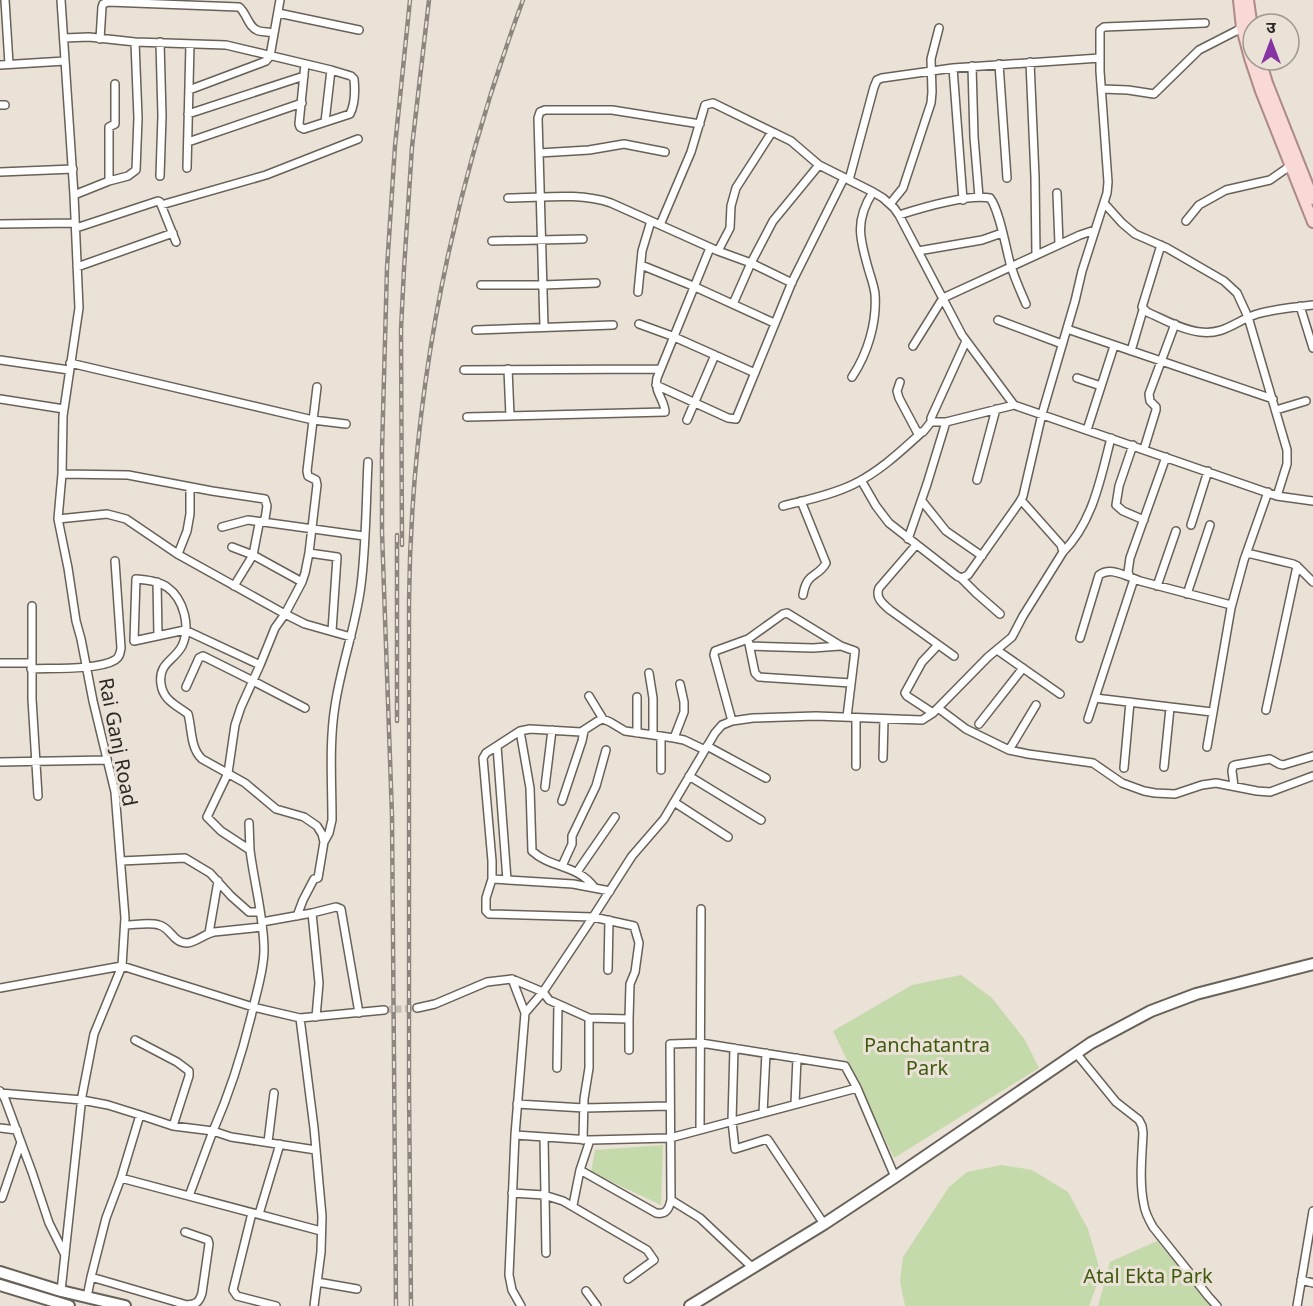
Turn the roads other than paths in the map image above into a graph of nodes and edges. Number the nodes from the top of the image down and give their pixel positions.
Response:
1 (5, 0) edge
2 (61, 0) edge
3 (280, 0) edge
4 (1239, 0) edge
5 (278, 13) junction
6 (1241, 19) edge
7 (1204, 23) dead end
8 (939, 28) dead end
9 (1241, 29) edge
10 (359, 30) dead end
11 (274, 33) junction
12 (64, 38) junction
13 (100, 39) junction
14 (135, 42) junction
15 (160, 42) junction
16 (190, 44) junction
17 (270, 56) junction
18 (1100, 58) junction
19 (65, 61) junction
20 (1030, 62) junction
21 (9, 64) junction
22 (305, 64) junction
23 (999, 64) junction
24 (0, 65) edge
25 (972, 66) junction
26 (952, 68) junction
27 (331, 70) junction
28 (930, 71) junction
29 (1255, 72) edge
30 (1264, 72) edge
31 (304, 76) junction
32 (115, 84) dead end
33 (189, 90) junction
34 (1102, 90) junction
35 (302, 103) junction
36 (188, 114) junction
37 (325, 122) junction
38 (700, 124) junction
39 (772, 132) junction
40 (358, 139) dead end
41 (188, 142) junction
42 (665, 152) dead end
43 (539, 153) junction
44 (819, 165) junction
45 (1290, 166) junction
46 (187, 168) dead end
47 (73, 169) junction
48 (0, 172) edge
49 (160, 176) dead end
50 (1007, 178) dead end
51 (847, 179) junction
52 (109, 181) junction
53 (873, 192) junction
54 (1057, 194) dead end
55 (74, 195) junction
56 (979, 197) junction
57 (508, 198) dead end
58 (540, 198) junction
59 (1313, 199) edge
60 (963, 200) junction
61 (1104, 203) junction
62 (890, 204) junction
63 (161, 205) junction
64 (899, 215) junction
65 (651, 221) junction
66 (1186, 221) dead end
67 (1313, 222) edge
68 (0, 224) edge
69 (76, 225) junction
70 (660, 225) junction
71 (1095, 230) junction
72 (172, 233) junction
73 (1002, 233) junction
74 (542, 239) junction
75 (584, 239) dead end
76 (492, 241) dead end
77 (176, 242) dead end
78 (1059, 244) junction
79 (1161, 245) junction
80 (710, 248) junction
81 (918, 250) junction
82 (718, 251) junction
83 (1036, 255) junction
84 (751, 263) junction
85 (641, 265) junction
86 (77, 267) junction
87 (1011, 267) junction
88 (596, 283) dead end
89 (792, 283) junction
90 (481, 285) dead end
91 (543, 285) junction
92 (693, 286) junction
93 (638, 292) dead end
94 (943, 297) junction
95 (733, 304) junction
96 (1026, 304) dead end
97 (1313, 305) edge
98 (1300, 306) junction
99 (1143, 310) junction
100 (1248, 317) junction
101 (998, 320) dead end
102 (774, 323) junction
103 (639, 324) dead end
104 (1175, 324) junction
105 (613, 325) dead end
106 (544, 326) junction
107 (1067, 329) junction
108 (476, 330) dead end
109 (672, 336) junction
110 (966, 341) junction
111 (1062, 344) junction
112 (1114, 345) junction
113 (913, 346) dead end
114 (1313, 348) edge
115 (1131, 351) junction
116 (714, 355) junction
117 (0, 360) edge
118 (1161, 361) junction
119 (70, 367) junction
120 (508, 369) junction
121 (660, 369) junction
122 (464, 370) dead end
123 (755, 373) junction
124 (852, 377) dead end
125 (1077, 378) dead end
126 (900, 382) dead end
127 (656, 385) junction
128 (1101, 386) junction
129 (317, 387) dead end
130 (0, 399) edge
131 (1273, 399) junction
132 (1306, 401) dead end
133 (694, 402) junction
134 (1014, 405) junction
135 (64, 408) junction
136 (996, 409) junction
137 (1276, 410) junction
138 (1042, 414) junction
139 (510, 416) junction
140 (467, 417) dead end
141 (313, 420) junction
142 (687, 420) dead end
143 (932, 422) junction
144 (946, 422) junction
145 (346, 424) dead end
146 (1087, 430) junction
147 (921, 433) junction
148 (1111, 438) junction
149 (1133, 446) junction
150 (1144, 449) junction
151 (1166, 457) junction
152 (368, 462) dead end
153 (1208, 471) junction
154 (62, 474) junction
155 (861, 480) junction
156 (977, 480) dead end
157 (190, 487) junction
158 (1268, 492) junction
159 (1277, 495) junction
160 (1021, 500) junction
161 (801, 501) junction
162 (922, 501) junction
163 (1313, 501) edge
164 (783, 506) dead end
165 (58, 519) junction
166 (1144, 520) junction
167 (261, 522) junction
168 (1191, 525) dead end
169 (1210, 525) dead end
170 (222, 527) dead end
171 (312, 530) junction
172 (1176, 531) dead end
173 (364, 536) junction
174 (908, 539) junction
175 (916, 545) junction
176 (232, 547) dead end
177 (1063, 552) junction
178 (309, 553) junction
179 (1246, 553) junction
180 (178, 554) junction
181 (253, 555) junction
182 (982, 556) junction
183 (116, 561) dead end
184 (1298, 566) junction
185 (962, 578) junction
186 (1132, 578) junction
187 (157, 582) junction
188 (302, 582) junction
189 (1313, 582) edge
190 (234, 586) junction
191 (1157, 586) junction
192 (1187, 594) junction
193 (803, 595) dead end
194 (1231, 605) junction
195 (32, 606) dead end
196 (285, 614) junction
197 (1000, 614) dead end
198 (185, 630) junction
199 (332, 631) junction
200 (159, 636) junction
201 (351, 637) junction
202 (1080, 638) dead end
203 (749, 642) junction
204 (938, 645) junction
205 (841, 646) junction
206 (997, 650) junction
207 (954, 656) dead end
208 (0, 663) edge
209 (260, 665) junction
210 (31, 666) junction
211 (87, 668) junction
212 (1023, 668) junction
213 (649, 673) dead end
214 (253, 681) junction
215 (851, 683) junction
216 (680, 684) dead end
217 (186, 687) dead end
218 (1060, 694) dead end
219 (589, 696) dead end
220 (637, 697) dead end
221 (1095, 698) junction
222 (1130, 702) junction
223 (1036, 705) dead end
224 (305, 708) dead end
225 (1170, 708) junction
226 (1266, 710) dead end
227 (935, 711) junction
228 (1212, 712) junction
229 (852, 718) junction
230 (603, 719) junction
231 (884, 719) junction
232 (1088, 719) dead end
233 (732, 721) junction
234 (979, 724) dead end
235 (552, 730) junction
236 (520, 731) junction
237 (584, 731) junction
238 (637, 733) junction
239 (653, 735) junction
240 (661, 736) junction
241 (674, 738) junction
242 (497, 746) junction
243 (1206, 747) dead end
244 (706, 748) junction
245 (606, 750) dead end
246 (1010, 750) junction
247 (1313, 756) edge
248 (883, 758) dead end
249 (107, 760) junction
250 (0, 762) edge
251 (36, 762) junction
252 (856, 766) dead end
253 (1164, 766) dead end
254 (1124, 768) dead end
255 (661, 770) dead end
256 (228, 773) junction
257 (689, 776) junction
258 (1313, 776) edge
259 (766, 778) dead end
260 (1234, 786) junction
261 (545, 787) dead end
262 (38, 796) dead end
263 (562, 801) dead end
264 (674, 802) junction
265 (615, 817) dead end
266 (761, 820) dead end
267 (249, 823) dead end
268 (728, 837) dead end
269 (324, 842) junction
270 (250, 850) junction
271 (121, 861) junction
272 (562, 866) junction
273 (578, 872) junction
274 (492, 879) junction
275 (507, 880) junction
276 (218, 881) junction
277 (594, 887) junction
278 (610, 891) junction
279 (701, 909) dead end
280 (260, 912) junction
281 (312, 913) junction
282 (297, 916) junction
283 (593, 917) junction
284 (609, 920) junction
285 (125, 925) junction
286 (262, 925) junction
287 (209, 933) junction
288 (1313, 964) edge
289 (122, 966) junction
290 (608, 970) dead end
291 (512, 979) junction
292 (0, 988) edge
293 (543, 992) junction
294 (558, 1004) junction
295 (253, 1007) junction
296 (417, 1008) tunnel mouth
297 (384, 1010) tunnel mouth
298 (359, 1013) junction
299 (525, 1013) junction
300 (316, 1017) junction
301 (300, 1018) junction
302 (590, 1018) junction
303 (629, 1019) junction
304 (135, 1040) dead end
305 (701, 1043) junction
306 (734, 1048) junction
307 (629, 1050) dead end
308 (765, 1053) junction
309 (1076, 1053) junction
310 (797, 1058) junction
311 (557, 1068) dead end
312 (857, 1088) junction
313 (0, 1092) edge
314 (274, 1093) dead end
315 (82, 1100) junction
316 (517, 1104) junction
317 (795, 1104) junction
318 (670, 1106) junction
319 (584, 1107) junction
320 (763, 1113) junction
321 (140, 1115) junction
322 (732, 1121) junction
323 (173, 1126) junction
324 (0, 1128) edge
325 (17, 1130) junction
326 (700, 1130) junction
327 (213, 1131) junction
328 (514, 1135) junction
329 (544, 1137) junction
330 (670, 1138) junction
331 (587, 1140) junction
332 (21, 1142) junction
333 (268, 1142) junction
334 (280, 1144) junction
335 (316, 1150) junction
336 (580, 1170) junction
337 (895, 1177) junction
338 (121, 1178) junction
339 (512, 1193) junction
340 (544, 1195) junction
341 (189, 1196) junction
342 (2, 1198) dead end
343 (671, 1200) junction
344 (573, 1205) junction
345 (1313, 1211) edge
346 (255, 1213) junction
347 (824, 1224) junction
348 (321, 1231) junction
349 (185, 1232) dead end
350 (546, 1253) dead end
351 (65, 1255) junction
352 (753, 1268) junction
353 (0, 1272) edge
354 (91, 1277) junction
355 (628, 1279) dead end
356 (1301, 1281) junction
357 (317, 1282) junction
358 (1313, 1283) edge
359 (0, 1285) edge
360 (357, 1289) dead end
361 (61, 1291) junction
362 (586, 1291) dead end
363 (87, 1297) junction
364 (69, 1306) edge
365 (124, 1306) edge
366 (276, 1306) edge
367 (314, 1306) edge
368 (521, 1306) edge
369 (597, 1306) edge
370 (690, 1306) edge
371 (1217, 1306) edge
372 (1297, 1306) edge

1 - 21 street
2 - 12 street, Rai Ganj Road
3 - 5 street
4 - 6 main road
5 - 10 street
5 - 11 street
7 - 18 street
8 - 28 street
9 - 34 street
11 - 13 street
11 - 17 street
12 - 13 street
12 - 19 street, Rai Ganj Road
13 - 14 street
14 - 15 street
14 - 52 street
15 - 16 street
15 - 49 street
16 - 17 street
16 - 33 street
17 - 22 street
17 - 33 street
18 - 20 street
18 - 34 street
19 - 21 street
19 - 47 street, Rai Ganj Road
20 - 23 street
20 - 83 street
21 - 24 street
22 - 27 street
22 - 31 street
23 - 25 street
23 - 50 street
25 - 26 street
25 - 56 street
26 - 28 street
26 - 60 street
27 - 37 street
27 - 37 street
28 - 51 street
28 - 62 street
29 - 45 main road
30 - 59 main road
31 - 35 street
31 - 36 street
32 - 52 street
33 - 36 street
34 - 61 street
35 - 37 street
35 - 41 street
36 - 41 street
38 - 39 street
38 - 43 street
38 - 70 street
39 - 44 street
39 - 82 street
40 - 63 street
41 - 46 street
42 - 43 street
43 - 58 street
44 - 51 street
44 - 84 street
45 - 66 street
45 - 67 main road
47 - 48 street
47 - 55 street, Rai Ganj Road
51 - 53 street
51 - 89 street
52 - 55 street
53 - 62 street
53 - 124 street
54 - 78 street
55 - 69 street, Rai Ganj Road
56 - 60 street
56 - 73 street
57 - 58 street
58 - 65 street
58 - 74 street
60 - 64 street
61 - 71 street
61 - 79 street
62 - 64 street
63 - 69 street
63 - 72 street
64 - 81 street
65 - 70 street
65 - 85 street
68 - 69 street
69 - 86 street, Rai Ganj Road
70 - 80 street
71 - 78 street
71 - 107 street
72 - 77 street
72 - 86 street
73 - 81 street
73 - 87 street
74 - 75 street
74 - 76 street
74 - 91 street
78 - 83 street
79 - 99 street
79 - 100 street
80 - 82 street
80 - 92 street
81 - 94 street
82 - 84 street
83 - 87 street
84 - 89 street
84 - 95 street
85 - 92 street
85 - 93 street
86 - 119 street, Rai Ganj Road
87 - 94 street
87 - 96 street
88 - 91 street
89 - 102 street
90 - 91 street
91 - 106 street
92 - 95 street
92 - 109 street
94 - 110 street
94 - 113 street
95 - 102 street
97 - 98 street
98 - 100 street
98 - 114 street
99 - 104 street
99 - 115 street
100 - 104 street
100 - 131 street
101 - 111 street
102 - 123 street
103 - 109 street
104 - 118 street
105 - 106 street
106 - 108 street
107 - 111 street
107 - 112 street
109 - 116 street
109 - 121 street
110 - 134 street
110 - 143 street
111 - 138 street
112 - 115 street
112 - 128 street
115 - 118 street
116 - 123 street
116 - 133 street
117 - 119 street
118 - 131 street
118 - 150 street
119 - 135 street, Rai Ganj Road
119 - 141 street
120 - 121 street
120 - 122 street
120 - 139 street
121 - 127 street
123 - 133 street
125 - 128 street
126 - 147 street
127 - 133 street
127 - 139 street
128 - 146 street
129 - 141 street
130 - 135 street
131 - 137 street
132 - 137 street
133 - 142 street
134 - 136 street
134 - 138 street
135 - 154 street, Rai Ganj Road
136 - 144 street
136 - 156 street
137 - 159 street
138 - 146 street
138 - 160 street
139 - 140 street
141 - 145 street
141 - 171 street
143 - 144 street
143 - 147 street
144 - 162 street
146 - 148 street
147 - 155 street
148 - 149 street
148 - 177 street
149 - 150 street
149 - 166 street
150 - 151 street
151 - 153 street
151 - 166 street
152 - 173 street
153 - 158 street
153 - 168 street
154 - 157 street
154 - 165 street, Rai Ganj Road
155 - 161 street
155 - 174 street
157 - 167 street
157 - 180 street
158 - 159 street
158 - 179 street
159 - 163 street
160 - 177 street
160 - 182 street
161 - 164 street
161 - 193 street
162 - 174 street
162 - 182 street
165 - 180 street
165 - 211 street, Rai Ganj Road
166 - 186 street
167 - 170 street
167 - 171 street
167 - 181 street
169 - 192 street
171 - 173 street
171 - 178 street
172 - 191 street
173 - 201 street
174 - 175 street
175 - 185 street
175 - 204 street
176 - 181 street
177 - 206 street
178 - 188 street
178 - 199 street
179 - 184 street
179 - 194 street
180 - 190 street
181 - 188 street
181 - 190 street
182 - 185 street
183 - 211 street
184 - 189 street
184 - 226 street
185 - 197 street
186 - 191 street
186 - 202 street
186 - 221 street
187 - 198 street
187 - 200 street
187 - 200 street
188 - 196 street
190 - 196 street
191 - 192 street
192 - 194 street
194 - 228 street
195 - 210 street
196 - 199 street
196 - 209 street
198 - 200 street
198 - 209 street
198 - 256 street
199 - 201 street
201 - 269 street
203 - 205 street
203 - 205 street
203 - 215 street
203 - 233 street
204 - 207 street
204 - 227 street
205 - 215 street
206 - 212 street
206 - 227 street
208 - 210 street
209 - 214 street
210 - 211 street
210 - 251 street
211 - 249 street, Rai Ganj Road
212 - 218 street
212 - 234 street
213 - 239 street
214 - 217 street
214 - 224 street
214 - 256 street
215 - 229 street
216 - 241 street
219 - 230 street
220 - 238 street
221 - 222 street
221 - 232 street
222 - 225 street
222 - 254 street
223 - 246 street
225 - 228 street
225 - 253 street
227 - 231 street
227 - 246 street
228 - 243 street
229 - 231 street
229 - 233 street
229 - 252 street
230 - 237 street
230 - 238 street
231 - 248 street
233 - 244 street
235 - 236 street
235 - 237 street
235 - 261 street
236 - 242 street
236 - 272 street
237 - 263 street
238 - 239 street
239 - 240 street
240 - 241 street
240 - 255 street
241 - 244 street
242 - 274 street
242 - 275 street
244 - 257 street
244 - 259 street
245 - 272 street
246 - 260 street
247 - 260 street
249 - 251 street
249 - 271 street, Rai Ganj Road
250 - 251 street
251 - 262 street
256 - 269 street
256 - 270 street
257 - 264 street
257 - 266 street
258 - 260 street
264 - 268 street
264 - 278 street
265 - 273 street
267 - 270 street
269 - 282 street
270 - 280 street
271 - 276 street
271 - 285 street, Rai Ganj Road
272 - 273 street
273 - 277 street
274 - 275 street
274 - 283 street
275 - 277 street
276 - 280 street
276 - 287 street
277 - 278 street
278 - 283 street
279 - 305 street
280 - 286 street
281 - 282 street
281 - 298 street
281 - 300 street
282 - 286 street
283 - 284 street
283 - 293 street
284 - 290 street
284 - 303 street
285 - 287 street
285 - 289 street, Rai Ganj Road
286 - 287 street
286 - 295 street
288 - 309 street
289 - 292 street
289 - 295 street
289 - 315 street, Rai Ganj Road
291 - 293 street
291 - 296 street
291 - 299 street
293 - 294 street
293 - 299 street
294 - 302 street
294 - 311 street
295 - 301 street
295 - 327 street
297 - 298 street
298 - 300 street
299 - 316 street
300 - 301 street
301 - 335 street
302 - 303 street
302 - 319 street
303 - 307 street
304 - 323 street
305 - 306 street
305 - 318 street
305 - 326 street
306 - 308 street
306 - 322 street
308 - 310 street
308 - 320 street
309 - 337 street
309 - 371 street
310 - 312 street
310 - 317 street
312 - 317 street
312 - 337 street
313 - 315 street
313 - 325 street
314 - 333 street
315 - 321 street
315 - 351 street, Rai Ganj Road
316 - 319 street
316 - 328 street
317 - 320 street
318 - 319 street
318 - 330 street
319 - 331 street
320 - 322 street
321 - 323 street
321 - 338 street
322 - 326 street
322 - 347 street
323 - 327 street
324 - 325 street
325 - 332 street
326 - 330 street
327 - 333 street
327 - 341 street
328 - 329 street
328 - 339 street
329 - 331 street
329 - 340 street
330 - 331 street
330 - 343 street
331 - 336 street
332 - 342 street
332 - 351 street
333 - 334 street
334 - 335 street
334 - 346 street
335 - 348 street
336 - 343 street
336 - 344 street
337 - 347 street
338 - 341 street
338 - 354 street
339 - 340 street
339 - 368 street
340 - 344 street
340 - 350 street
341 - 346 street
343 - 352 street
344 - 355 street
345 - 356 street
346 - 348 street
346 - 366 street
347 - 352 street
348 - 357 street
349 - 354 street
351 - 361 street, Rai Ganj Road
352 - 370 street
353 - 361 street
354 - 363 street
356 - 358 street
356 - 372 street
357 - 360 street
357 - 367 street
359 - 364 street
361 - 363 street
362 - 369 street
363 - 365 street

